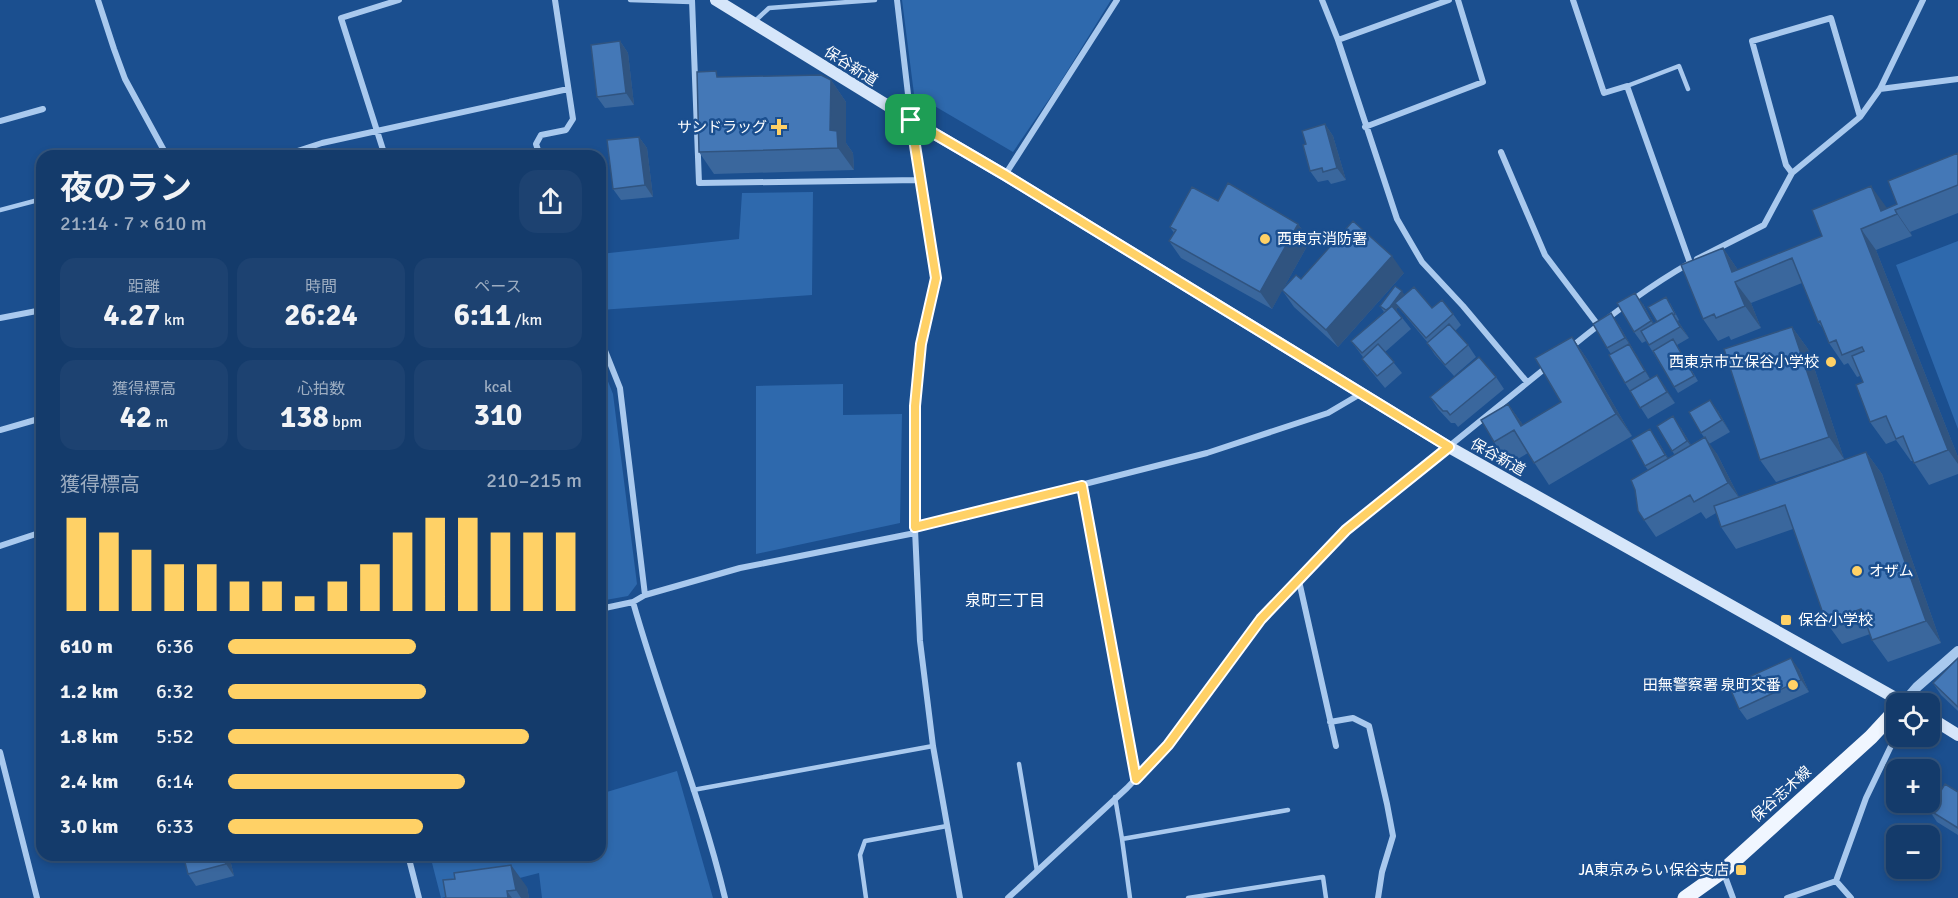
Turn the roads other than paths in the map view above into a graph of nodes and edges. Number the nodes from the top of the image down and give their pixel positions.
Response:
1 (98, 0) edge
2 (399, 0) edge
3 (555, 0) edge
4 (630, 0) edge
5 (716, 0) edge
6 (875, 0) edge
7 (897, 0) edge
8 (1117, 0) edge
9 (1322, 0) edge
10 (1449, 0) edge
11 (1458, 0) edge
12 (1573, 0) edge
13 (1923, 0) edge
14 (692, 1) edge
15 (753, 23) junction
16 (1338, 40) junction
17 (1958, 79) edge
18 (1627, 86) junction
19 (568, 89) junction
20 (1689, 89) dead end
21 (1880, 89) junction
22 (43, 109) dead end
23 (1860, 117) junction
24 (911, 120) junction
25 (0, 121) edge
26 (1365, 127) junction
27 (376, 131) junction
28 (164, 150) edge
29 (300, 150) edge
30 (382, 150) edge
31 (538, 150) edge
32 (1501, 152) dead end
33 (1792, 173) junction
34 (1005, 175) junction
35 (920, 180) junction
36 (36, 201) edge
37 (0, 210) edge
38 (1690, 263) junction
39 (36, 311) edge
40 (0, 318) edge
41 (1599, 325) junction
42 (606, 353) edge
43 (1563, 354) edge
44 (1554, 361) edge
45 (1527, 382) junction
46 (1362, 393) junction
47 (36, 420) edge
48 (0, 430) edge
49 (1449, 447) junction
50 (1082, 486) junction
51 (915, 530) junction
52 (36, 534) edge
53 (0, 546) edge
54 (1299, 581) junction
55 (645, 595) junction
56 (633, 602) junction
57 (606, 608) edge
58 (1958, 651) edge
59 (1912, 693) edge
60 (1886, 696) edge
61 (1330, 722) junction
62 (1886, 722) edge
63 (1940, 724) edge
64 (1958, 735) edge
65 (933, 746) junction
66 (1336, 746) dead end
67 (1891, 747) edge
68 (0, 752) edge
69 (1019, 764) dead end
70 (1136, 779) junction
71 (693, 790) junction
72 (1116, 797) junction
73 (1288, 810) dead end
74 (947, 826) junction
75 (1122, 840) junction
76 (410, 861) edge
77 (1037, 871) junction
78 (1723, 871) junction
79 (1836, 881) junction
80 (1792, 897) edge
81 (37, 898) edge
82 (419, 898) edge
83 (725, 898) edge
84 (866, 898) edge
85 (960, 898) edge
86 (1008, 898) edge
87 (1130, 898) edge
88 (1188, 898) edge
89 (1326, 898) edge
90 (1378, 898) edge
91 (1685, 898) edge
92 (1733, 898) edge
93 (1851, 898) edge

1 - 28 street
2 - 27 street
3 - 19 street
4 - 14 lane
5 - 15 main road, 保谷新道
6 - 15 lane
7 - 24 street
8 - 34 street
9 - 16 street
10 - 16 street
11 - 26 street
12 - 18 street
13 - 21 street
14 - 35 street
15 - 24 main road, 保谷新道
16 - 26 street
17 - 21 street
18 - 20 lane
18 - 38 street
19 - 27 street
19 - 31 street
21 - 23 street
22 - 25 street
23 - 33 street
23 - 33 street
24 - 34 main road, 保谷新道
24 - 35 street
26 - 45 street
27 - 29 street
27 - 30 street
32 - 41 street
33 - 38 street
34 - 46 main road, 保谷新道
35 - 51 street
36 - 37 lane
38 - 41 street
39 - 40 street
41 - 43 street
42 - 55 street
44 - 45 street
45 - 49 street
46 - 49 main road, 保谷新道
46 - 50 street
47 - 48 street
49 - 54 street
49 - 60 main road, 保谷新道
50 - 51 street
50 - 70 street
51 - 55 street
51 - 65 street
52 - 53 street
54 - 61 street
54 - 70 street
55 - 56 street
56 - 57 street
56 - 71 street
58 - 59 street
61 - 66 street
61 - 90 street
62 - 78 main road, 保谷志木線
63 - 64 main road
65 - 71 lane
65 - 74 street
67 - 79 street
68 - 81 street
69 - 77 lane
70 - 72 street
71 - 83 street
72 - 75 lane
72 - 77 street
73 - 75 lane
74 - 84 lane
74 - 85 street
75 - 87 lane
76 - 82 street
77 - 86 street
78 - 91 main road, 保谷志木線
78 - 92 street
79 - 80 street
79 - 93 street
88 - 89 lane

